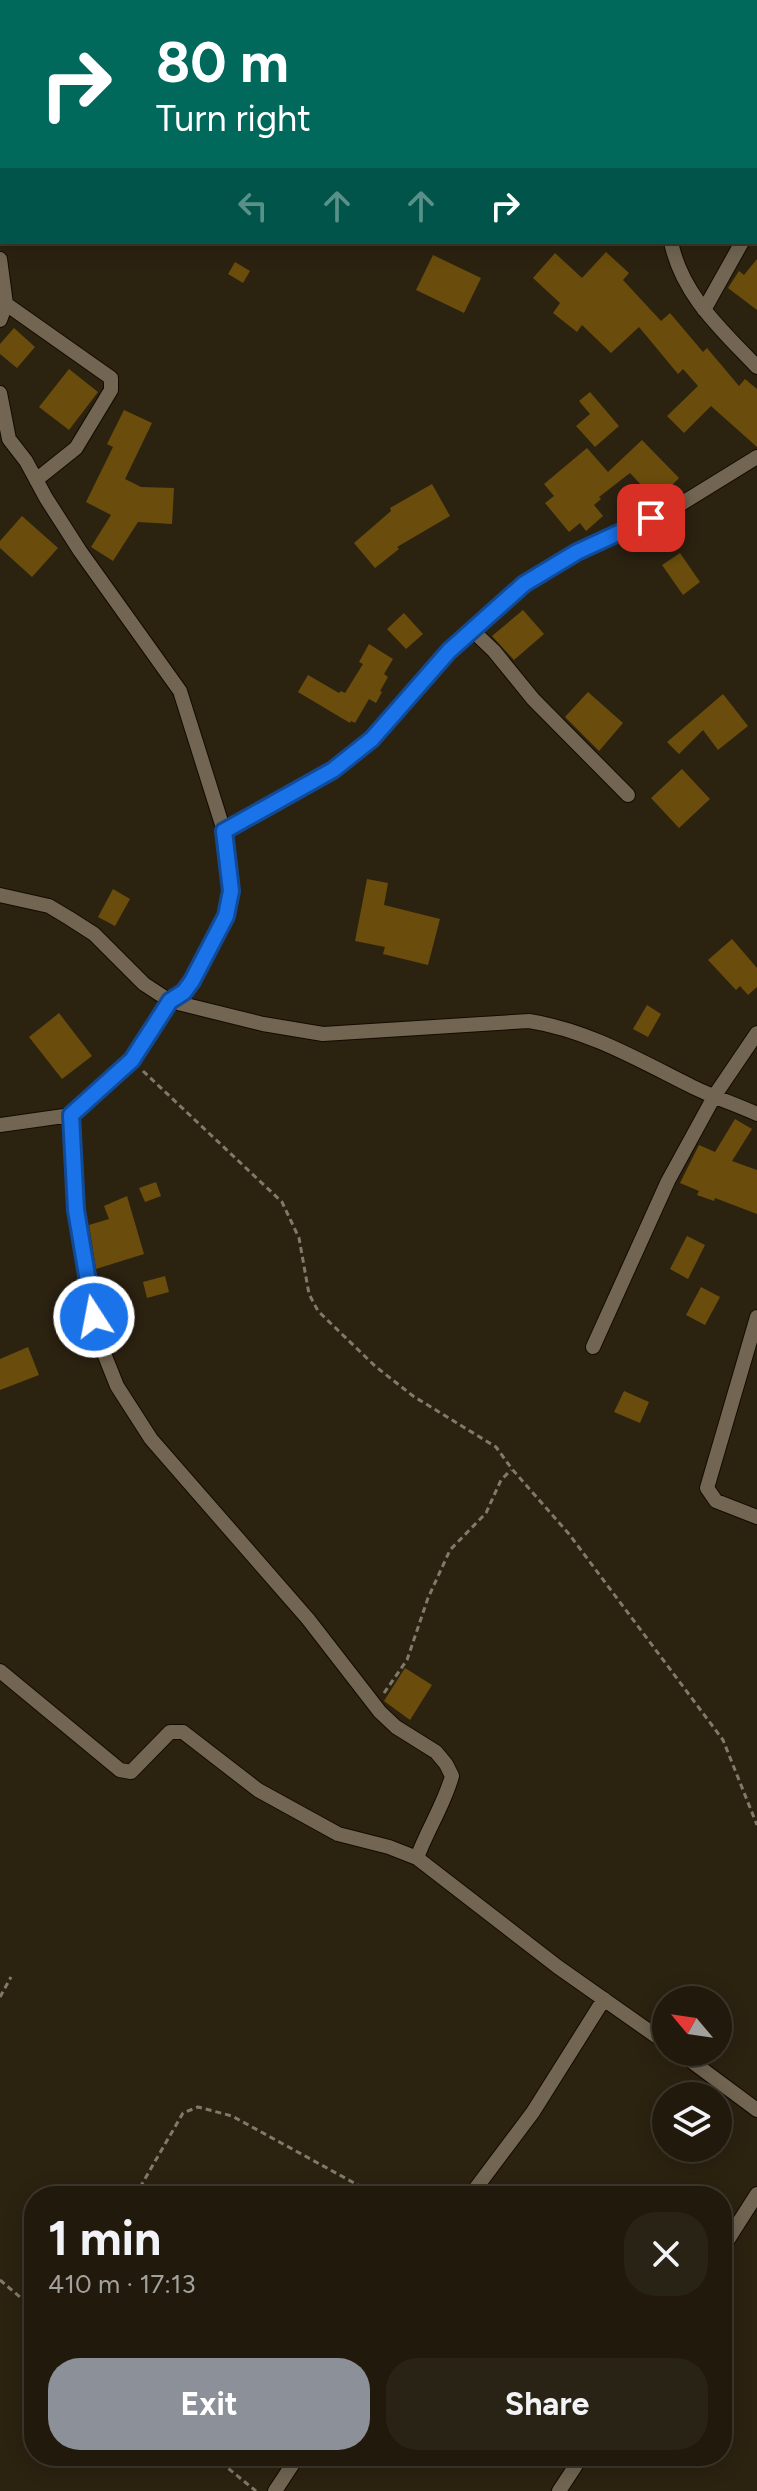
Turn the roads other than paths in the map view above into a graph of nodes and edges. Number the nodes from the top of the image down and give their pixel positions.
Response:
1 (671, 244) edge
2 (741, 244) edge
3 (0, 259) edge
4 (6, 304) junction
5 (704, 310) junction
6 (0, 320) edge
7 (757, 367) edge
8 (0, 393) edge
9 (757, 457) edge
10 (36, 480) junction
11 (471, 629) junction
12 (628, 795) dead end
13 (224, 831) junction
14 (0, 895) edge
15 (170, 1001) junction
16 (757, 1033) edge
17 (715, 1095) junction
18 (757, 1114) edge
19 (71, 1115) junction
20 (0, 1125) edge
21 (757, 1317) edge
22 (593, 1347) dead end
23 (757, 1517) edge
24 (0, 1671) edge
25 (417, 1858) junction
26 (604, 1999) junction
27 (652, 2033) edge
28 (698, 2066) edge
29 (757, 2110) edge
30 (478, 2186) edge
31 (757, 2194) edge
32 (732, 2233) edge
33 (291, 2466) edge
34 (575, 2466) edge
35 (275, 2491) edge
36 (559, 2491) edge

1 - 5 street
2 - 5 street
3 - 4 street
4 - 6 street
4 - 10 street
5 - 7 street
8 - 10 street
9 - 11 street
10 - 13 street
11 - 12 street
11 - 13 street
13 - 15 street
14 - 15 street
15 - 17 street
15 - 19 street
16 - 17 street
17 - 18 street
17 - 22 street
19 - 20 street
19 - 25 street
21 - 23 street
24 - 25 street
25 - 26 street
26 - 27 street
26 - 30 street
28 - 29 street
31 - 32 street
33 - 35 street
34 - 36 street

